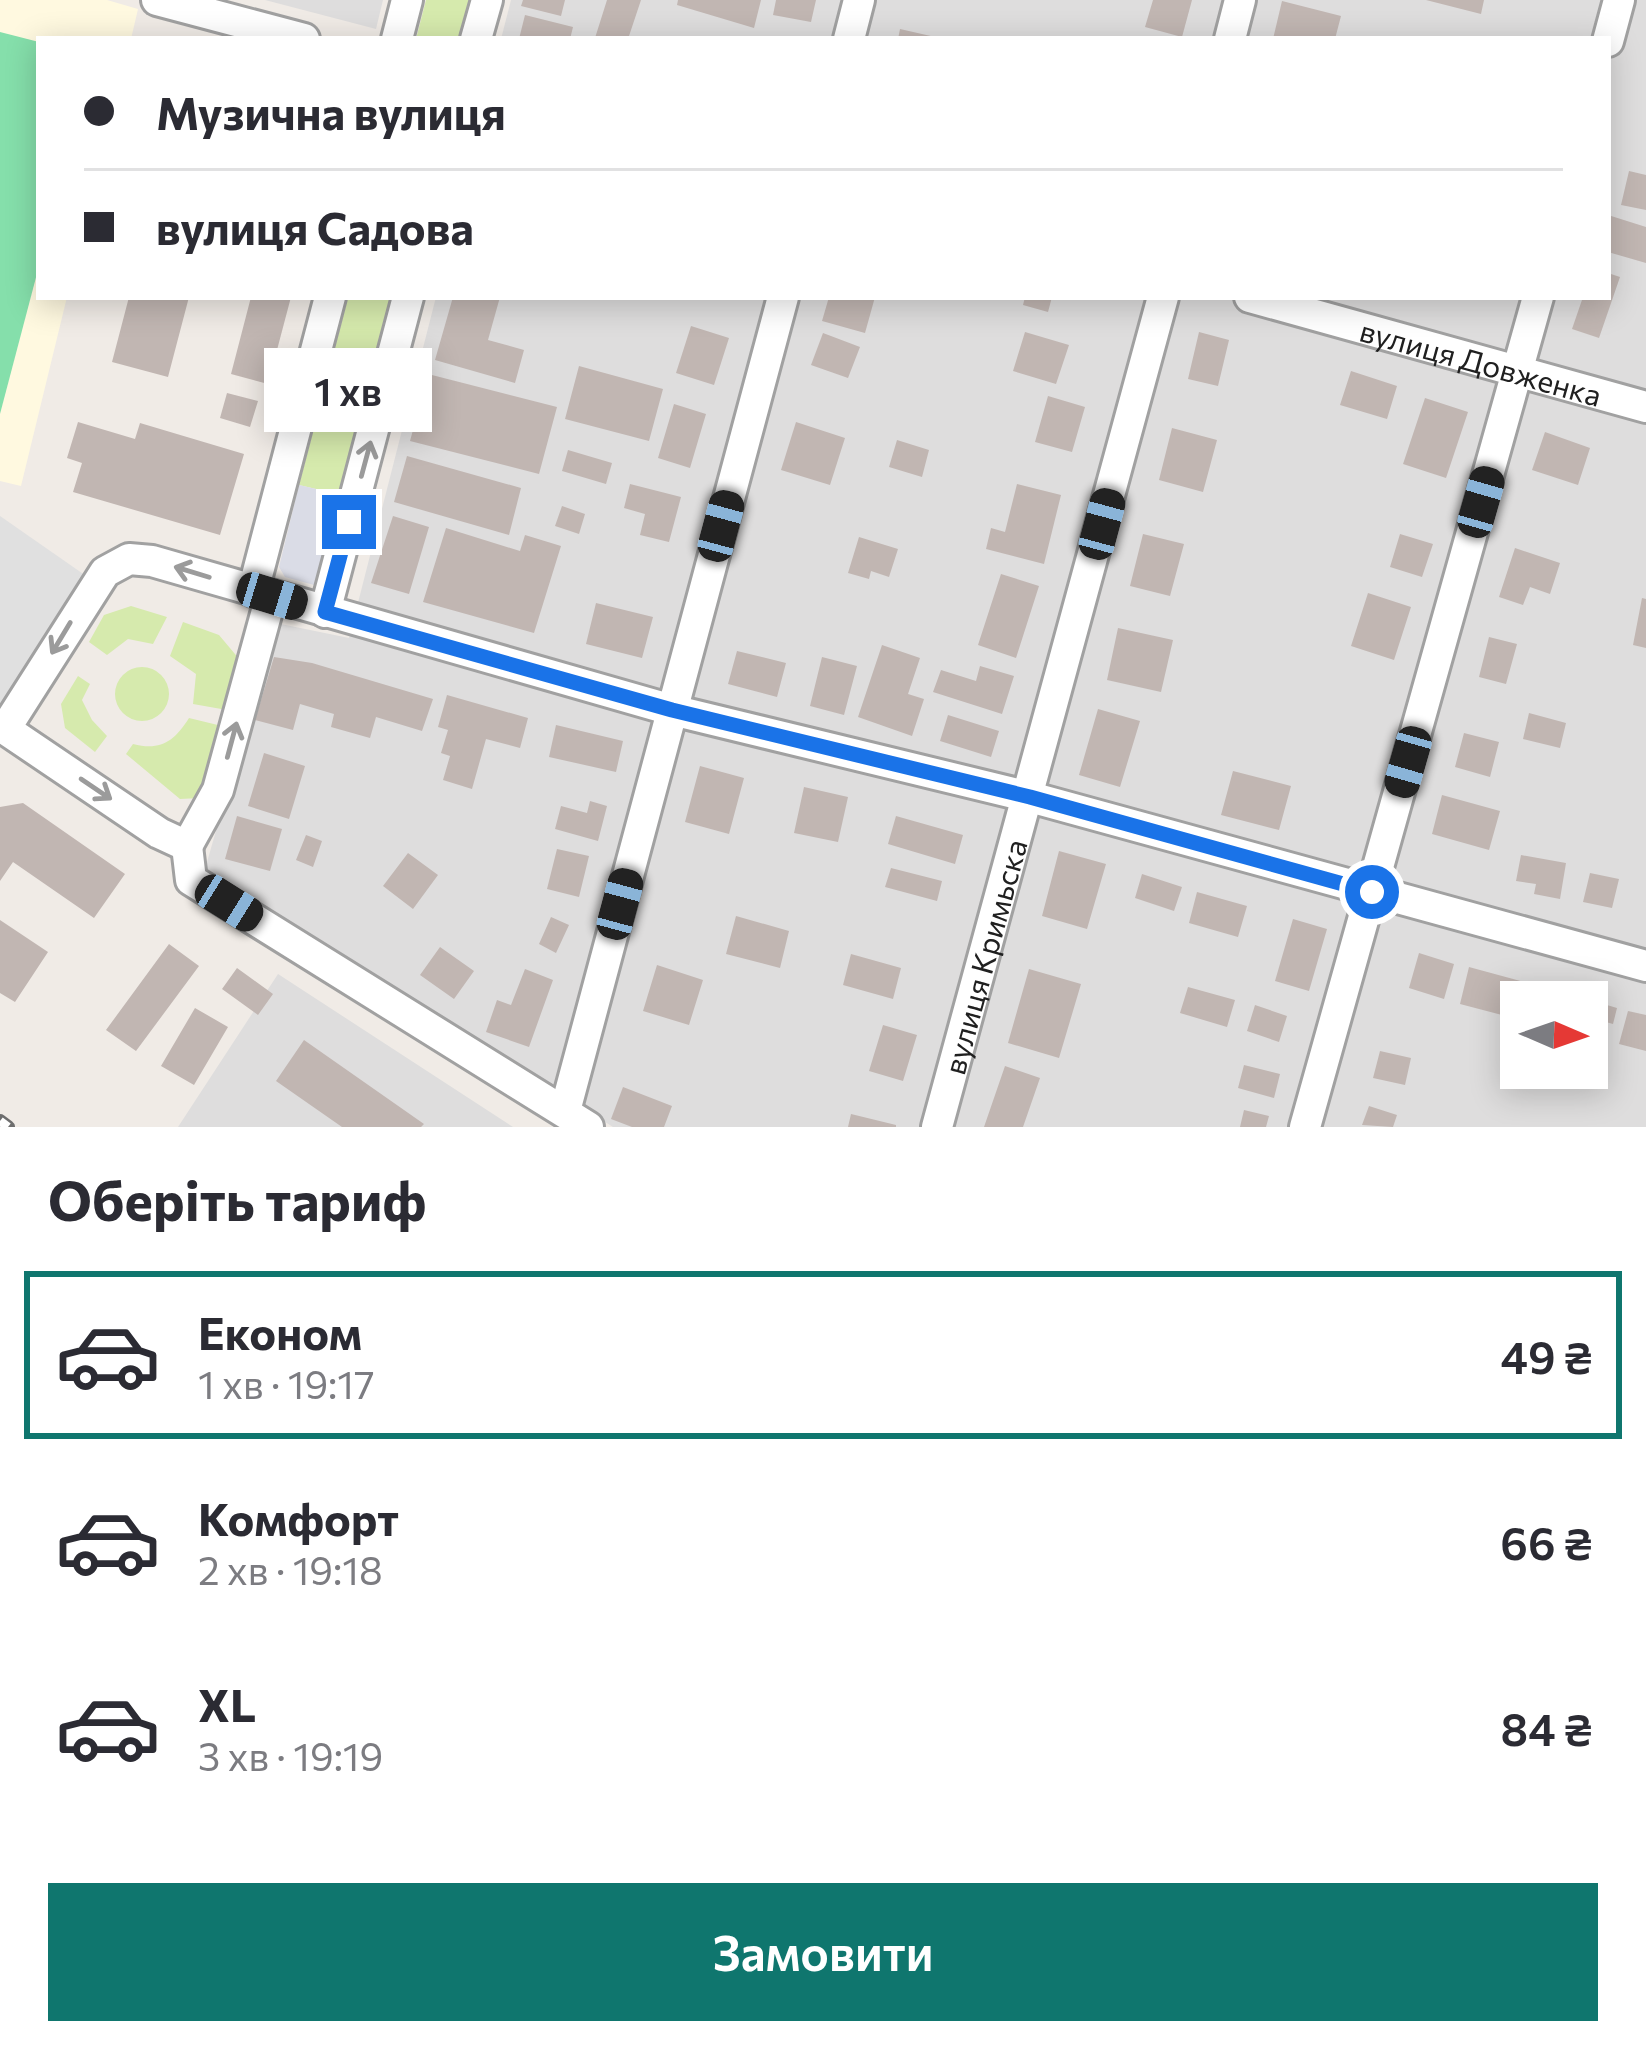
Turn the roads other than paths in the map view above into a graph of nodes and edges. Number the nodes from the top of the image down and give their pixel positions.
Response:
1 (157, 0) edge
2 (407, 0) edge
3 (487, 0) edge
4 (859, 0) edge
5 (1240, 0) edge
6 (1619, 0) edge
7 (293, 36) edge
8 (398, 36) edge
9 (477, 36) edge
10 (850, 36) edge
11 (1231, 36) edge
12 (1609, 36) edge
13 (329, 300) edge
14 (407, 300) edge
15 (782, 300) edge
16 (1162, 300) edge
17 (1261, 300) edge
18 (1537, 300) edge
19 (1518, 372) junction
20 (1646, 407) edge
21 (262, 593) junction
22 (325, 612) junction
23 (672, 710) junction
24 (1030, 797) junction
25 (187, 846) junction
26 (1372, 892) junction
27 (1646, 966) edge
28 (576, 1119) edge
29 (937, 1127) edge
30 (1305, 1127) edge

1 - 7 street
2 - 8 street
3 - 9 street
4 - 10 street
5 - 11 street
6 - 12 street
13 - 21 street
22 -> 14 street
15 - 23 street
16 - 24 street, вулиця Кримьска
17 - 19 street, вулиця Довженка
18 - 19 street
19 - 20 street, вулиця Довженка
19 - 26 street
21 - 22 street
25 -> 21 street
21 -> 25 street
22 - 23 street
23 - 24 street
23 - 28 street
24 - 26 street
24 - 29 street, вулиця Кримьска
25 - 28 street
26 - 27 street
26 - 30 street

